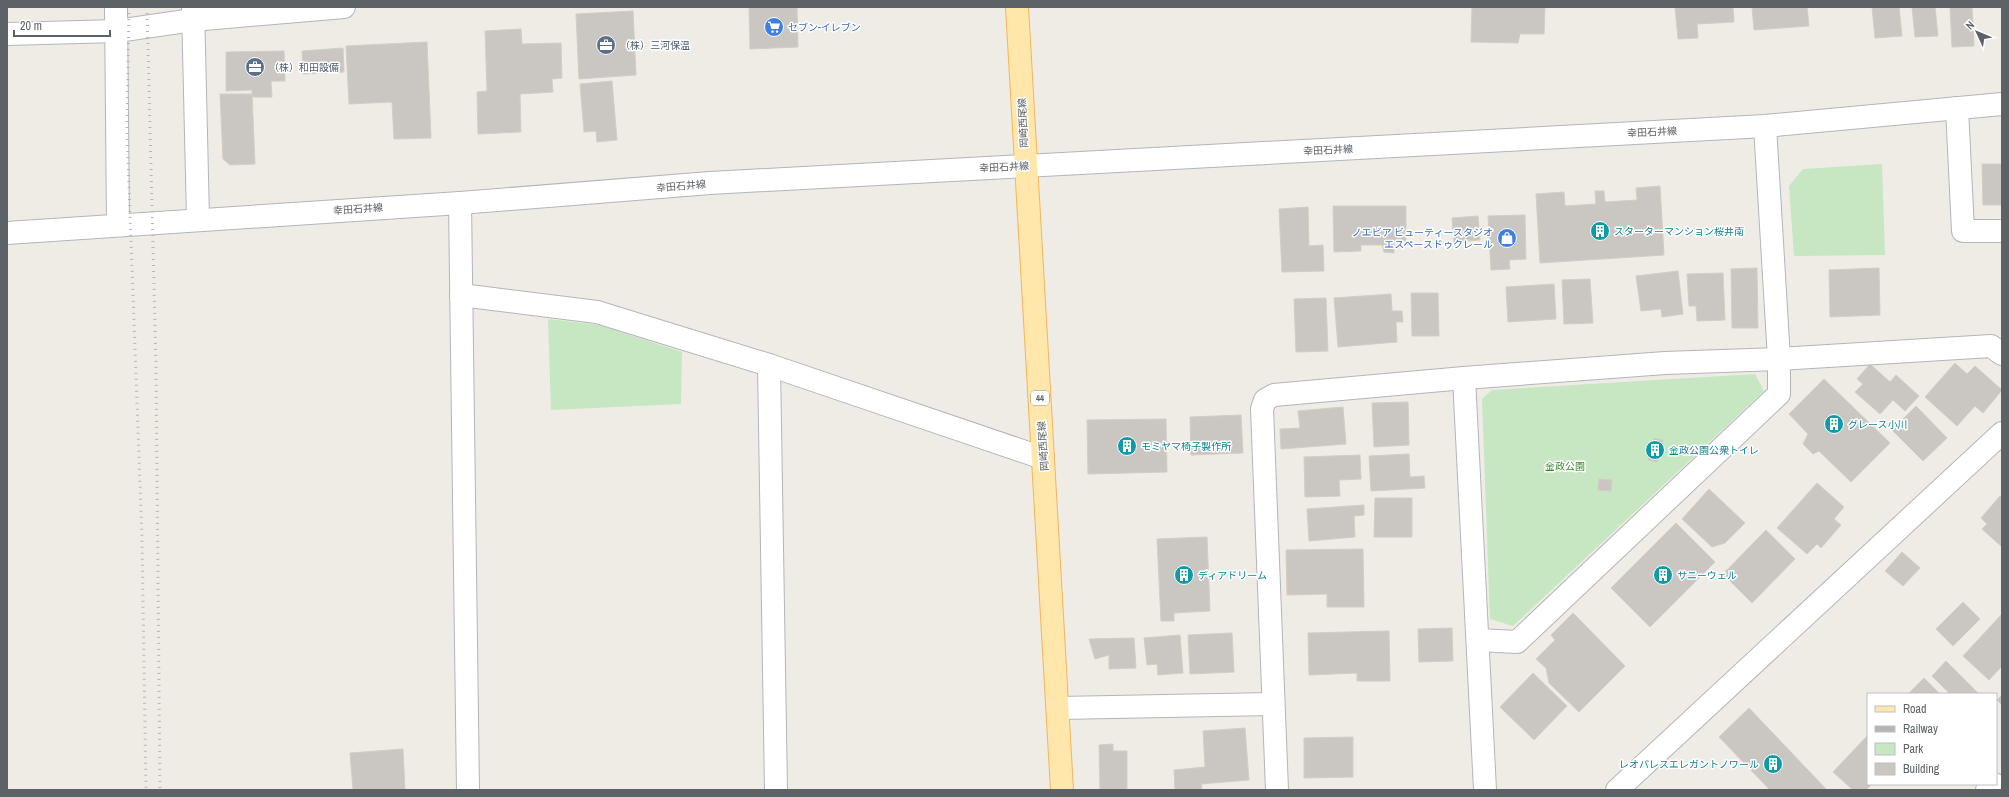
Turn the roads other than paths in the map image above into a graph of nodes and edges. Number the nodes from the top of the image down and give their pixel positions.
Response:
1 (116, 7) edge
2 (344, 7) edge
3 (1017, 7) edge
4 (193, 13) edge
5 (117, 31) junction
6 (7, 34) edge
7 (2002, 104) edge
8 (1957, 108) junction
9 (1765, 126) junction
10 (1025, 166) junction
11 (460, 203) junction
12 (198, 219) junction
13 (118, 225) junction
14 (2002, 231) edge
15 (7, 233) edge
16 (461, 295) junction
17 (2002, 354) edge
18 (1779, 359) junction
19 (769, 365) junction
20 (1464, 378) junction
21 (2002, 433) edge
22 (1043, 458) junction
23 (1478, 640) junction
24 (1273, 704) junction
25 (1059, 708) junction
26 (468, 790) edge
27 (776, 790) edge
28 (1062, 790) edge
29 (1277, 790) edge
30 (1485, 790) edge
31 (1617, 790) edge

1 - 5 street
2 - 4 street
3 - 10 main road, 岡崎西尾線 / 44
4 - 5 street
4 - 12 street
5 - 6 street
5 - 13 street
7 - 8 street, 幸田石井線
8 - 9 street, 幸田石井線
8 - 14 street
9 - 10 street, 幸田石井線
9 - 18 street
10 - 11 street, 幸田石井線
10 - 22 main road, 岡崎西尾線 / 44
11 - 12 street, 幸田石井線
11 - 16 street
12 - 13 street, 幸田石井線
13 - 15 street, 幸田石井線
16 - 19 street
16 - 26 street
17 - 18 street
18 - 20 street
18 - 23 street
19 - 22 street
19 - 27 street
20 - 23 street
20 - 24 street
21 - 31 street
22 - 25 main road, 岡崎西尾線 / 44
23 - 30 street
24 - 25 street
24 - 29 street
25 - 28 main road, 岡崎西尾線 / 44

